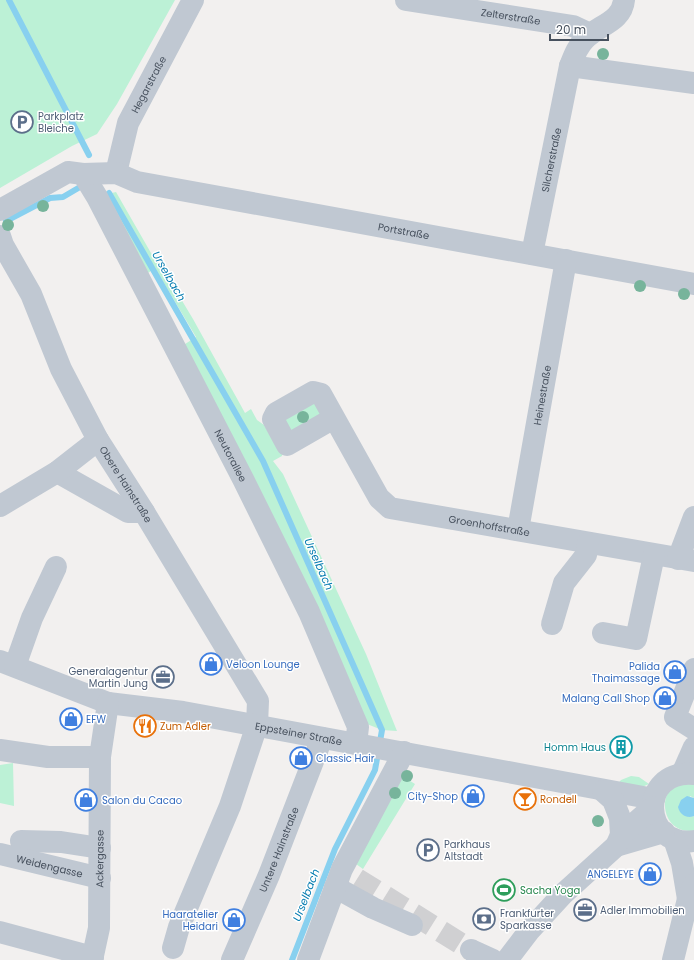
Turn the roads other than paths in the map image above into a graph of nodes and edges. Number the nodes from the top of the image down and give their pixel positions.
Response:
1 (193, 0) edge
2 (406, 0) edge
3 (624, 0) edge
4 (590, 34) junction
5 (570, 66) junction
6 (694, 84) edge
7 (116, 173) junction
8 (83, 174) junction
9 (0, 210) edge
10 (0, 236) edge
11 (532, 254) junction
12 (566, 260) junction
13 (694, 284) edge
14 (334, 418) dead end
15 (98, 440) junction
16 (58, 472) junction
17 (0, 506) edge
18 (144, 512) junction
19 (694, 517) edge
20 (518, 530) junction
21 (588, 543) junction
22 (654, 555) junction
23 (686, 560) edge
24 (56, 567) dead end
25 (552, 624) dead end
26 (603, 633) dead end
27 (7, 664) edge
28 (694, 669) edge
29 (108, 703) junction
30 (257, 725) junction
31 (694, 729) edge
32 (322, 738) junction
33 (694, 746) edge
34 (378, 748) junction
35 (0, 750) edge
36 (100, 757) junction
37 (688, 774) edge
38 (603, 791) junction
39 (653, 803) junction
40 (677, 837) edge
41 (619, 840) junction
42 (21, 841) dead end
43 (100, 848) junction
44 (0, 854) edge
45 (100, 878) junction
46 (345, 878) junction
47 (691, 892) edge
48 (412, 925) dead end
49 (0, 932) edge
50 (173, 948) dead end
51 (470, 950) tunnel mouth
52 (92, 958) edge
53 (680, 959) edge
54 (232, 960) edge
55 (308, 960) edge
56 (492, 960) edge
57 (507, 960) edge

1 - 7 street, Hegarstraße
2 - 4 street, Zelterstraße
3 - 4 street, Silcherstraße
4 - 5 street, Silcherstraße
5 - 6 street
5 - 11 street, Silcherstraße
7 - 8 street
7 - 11 street, Portstraße
8 - 9 street
8 - 34 street, Neutorallee
10 - 15 street, Obere Hainstraße
11 - 12 street, Portstraße
12 - 13 street, Portstraße
12 - 20 street, Heinestraße
14 - 20 street, Groenhoffstraße
15 - 16 street
15 - 18 street, Obere Hainstraße
16 - 17 street
16 - 18 street
18 - 30 street, Obere Hainstraße
19 - 23 street
20 - 21 street, Groenhoffstraße
21 - 22 street, Groenhoffstraße
21 - 25 street
22 - 23 street, Groenhoffstraße
22 - 26 street
24 - 27 street
27 - 29 street, Eppsteiner Straße
28 - 31 street
29 - 30 street, Eppsteiner Straße
29 - 36 street, Ackergasse
30 - 32 street, Eppsteiner Straße
30 - 50 street, Obere Hainstraße
32 - 34 street, Eppsteiner Straße
32 - 54 street, Untere Hainstraße
33 - 37 street
34 - 38 street, Eppsteiner Straße
34 - 46 street
35 - 36 street
36 - 43 street, Ackergasse
37 - 39 street
38 - 39 street, Eppsteiner Straße
38 - 41 street
39 - 40 street
39 - 41 street
40 - 41 street
40 - 47 street
41 - 57 street
42 - 43 street
43 - 45 street, Ackergasse
44 - 45 street, Weidengasse
45 - 52 street, Ackergasse
46 - 48 street
46 - 55 street
47 - 53 street
49 - 52 street
51 - 56 street

